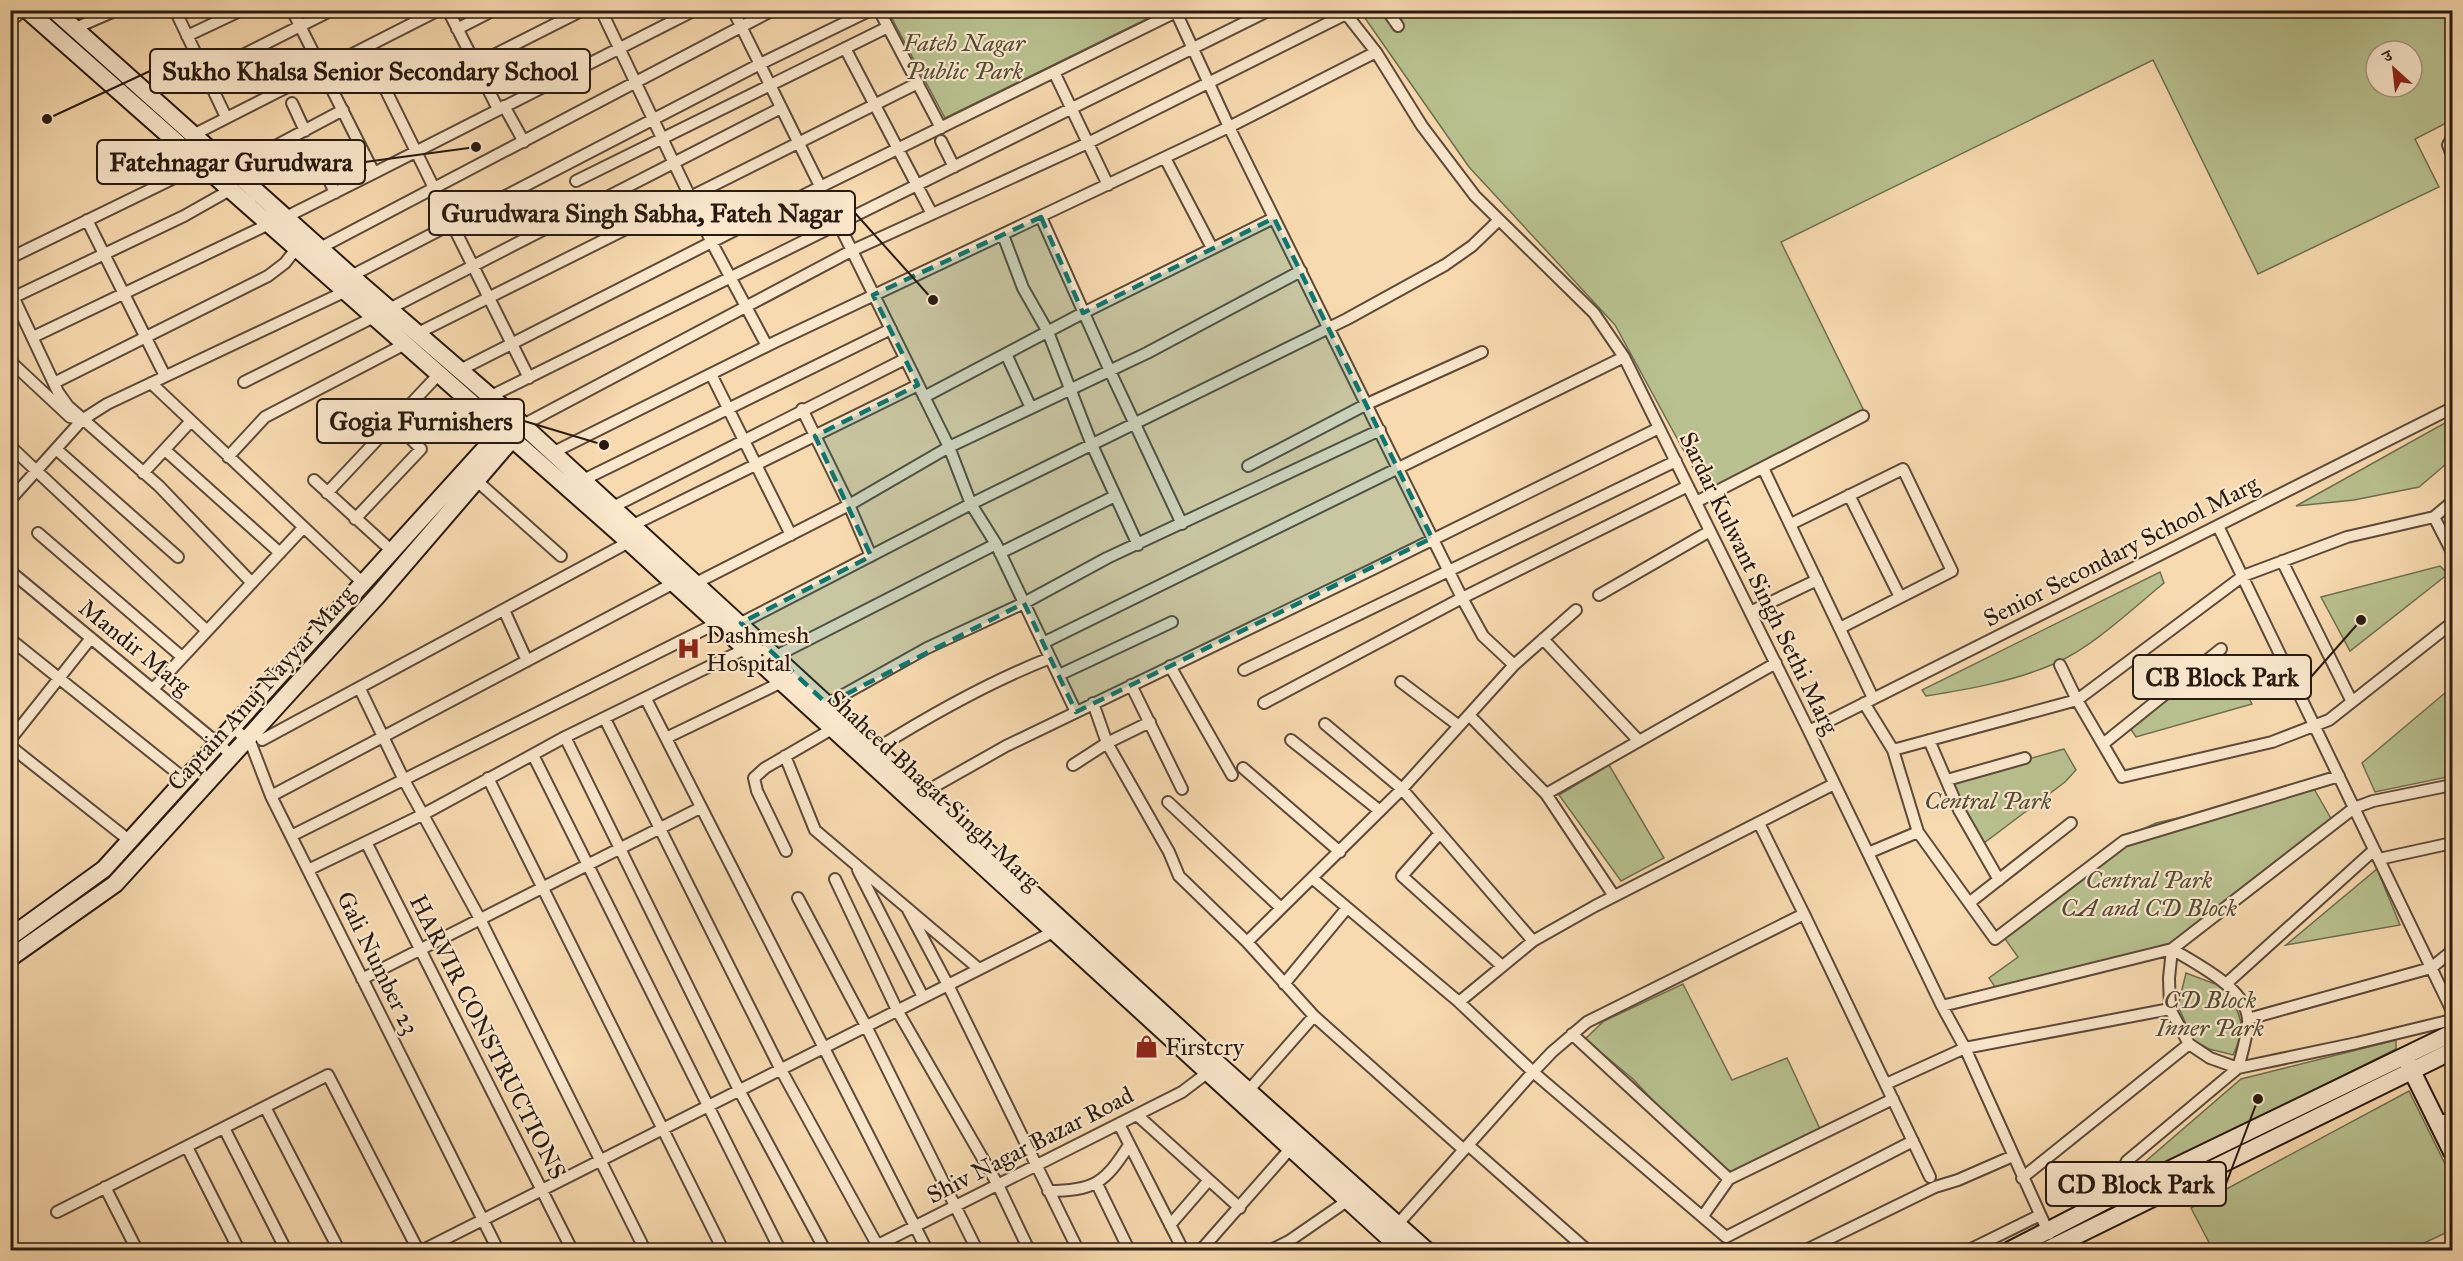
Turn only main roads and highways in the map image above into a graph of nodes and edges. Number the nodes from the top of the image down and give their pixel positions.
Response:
1 (25, 10) edge
2 (55, 11) edge
3 (411, 339) junction
4 (518, 421) junction
5 (507, 434) junction
6 (10, 937) edge
7 (10, 958) edge
8 (2452, 1033) edge
9 (2452, 1051) edge
10 (2408, 1063) junction
11 (1212, 1068) junction
12 (2445, 1120) edge
13 (2452, 1152) edge
14 (2052, 1245) edge
15 (1402, 1251) edge
16 (1426, 1251) edge
17 (2010, 1251) edge

1 - 3 main road, Shaheed Bhagat Singh Marg
2 - 3 main road, Shaheed Bhagat Singh Marg
3 - 4 main road, Shaheed Bhagat Singh Marg
3 - 5 main road, Shaheed Bhagat Singh Marg
4 - 5 main road
4 - 11 main road, Shaheed Bhagat Singh Marg
5 - 6 main road, Captain Anuj Nayyar Marg
5 - 7 main road, Captain Anuj Nayyar Marg
5 - 11 main road, Shaheed Bhagat Singh Marg
8 - 10 main road
9 - 10 main road
10 - 12 main road
10 - 14 main road
10 - 14 main road
11 - 15 main road, Shaheed Bhagat Singh Marg
11 - 16 main road, Shaheed Bhagat Singh Marg
12 - 13 main road
14 - 17 main road

